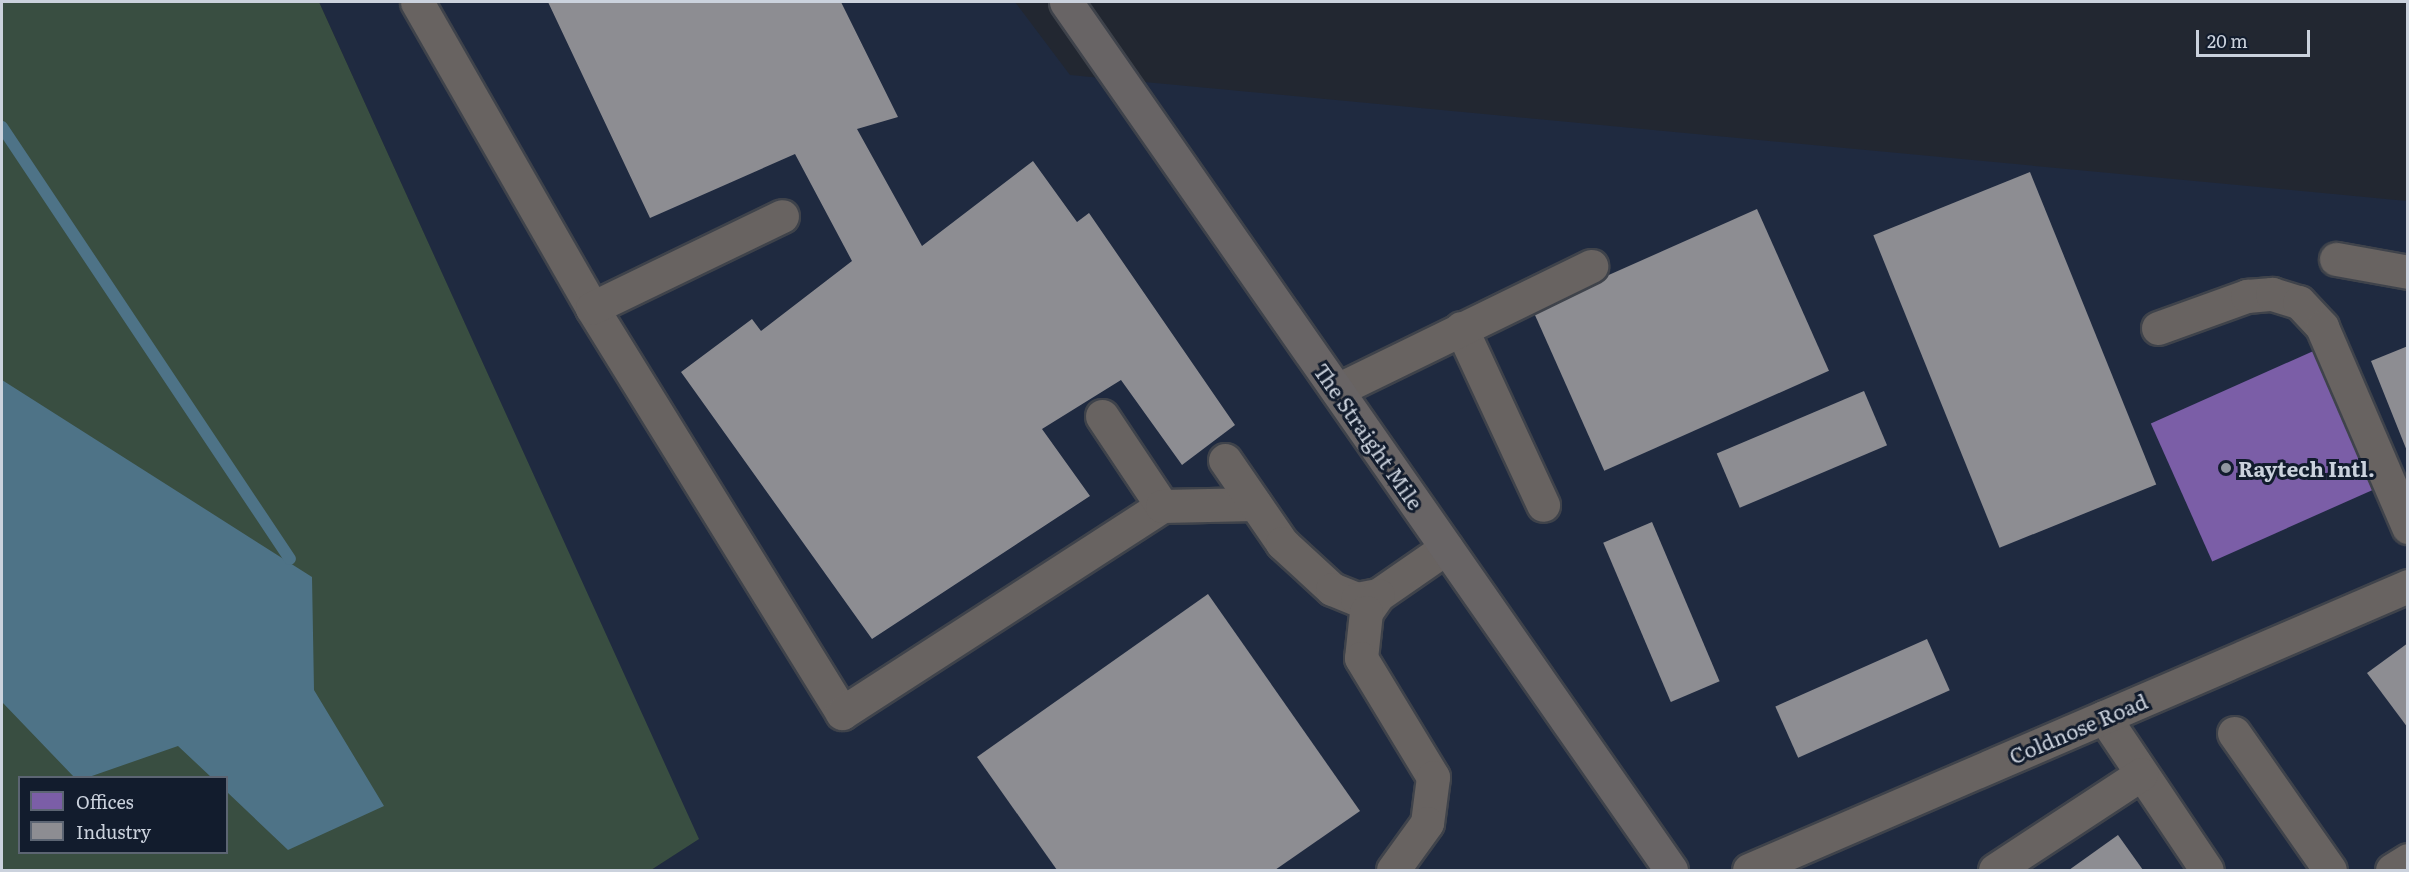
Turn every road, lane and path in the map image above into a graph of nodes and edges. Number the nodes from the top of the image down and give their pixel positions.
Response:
1 (417, 2) edge
2 (1066, 2) edge
3 (782, 216) dead end
4 (2336, 259) dead end
5 (1591, 266) dead end
6 (2408, 272) edge
7 (592, 308) junction
8 (1461, 328) junction
9 (2158, 328) dead end
10 (1337, 390) junction
11 (1102, 416) dead end
12 (1225, 460) dead end
13 (1255, 504) junction
14 (1543, 505) dead end
15 (1162, 506) junction
16 (2408, 526) edge
17 (1446, 548) junction
18 (2408, 586) edge
19 (1378, 595) junction
20 (2104, 717) junction
21 (2234, 733) dead end
22 (2141, 774) junction
23 (2408, 860) edge
24 (1393, 870) edge
25 (1671, 870) edge
26 (1749, 870) edge
27 (1995, 870) edge
28 (2207, 870) edge
29 (2330, 870) edge
30 (2392, 870) edge

1 - 7 street
2 - 10 main road, The Straight Mile
3 - 7 street
4 - 6 street
5 - 8 street
7 - 15 street
8 - 10 street
8 - 14 street
9 - 16 street
10 - 17 main road, The Straight Mile
11 - 15 street
12 - 13 street
13 - 15 street
13 - 19 street
17 - 19 street
17 - 25 main road, The Straight Mile
18 - 20 street, Coldnose Road
19 - 24 street
20 - 22 street
20 - 26 street, Coldnose Road
21 - 29 street
22 - 27 street
22 - 28 street
23 - 30 street

